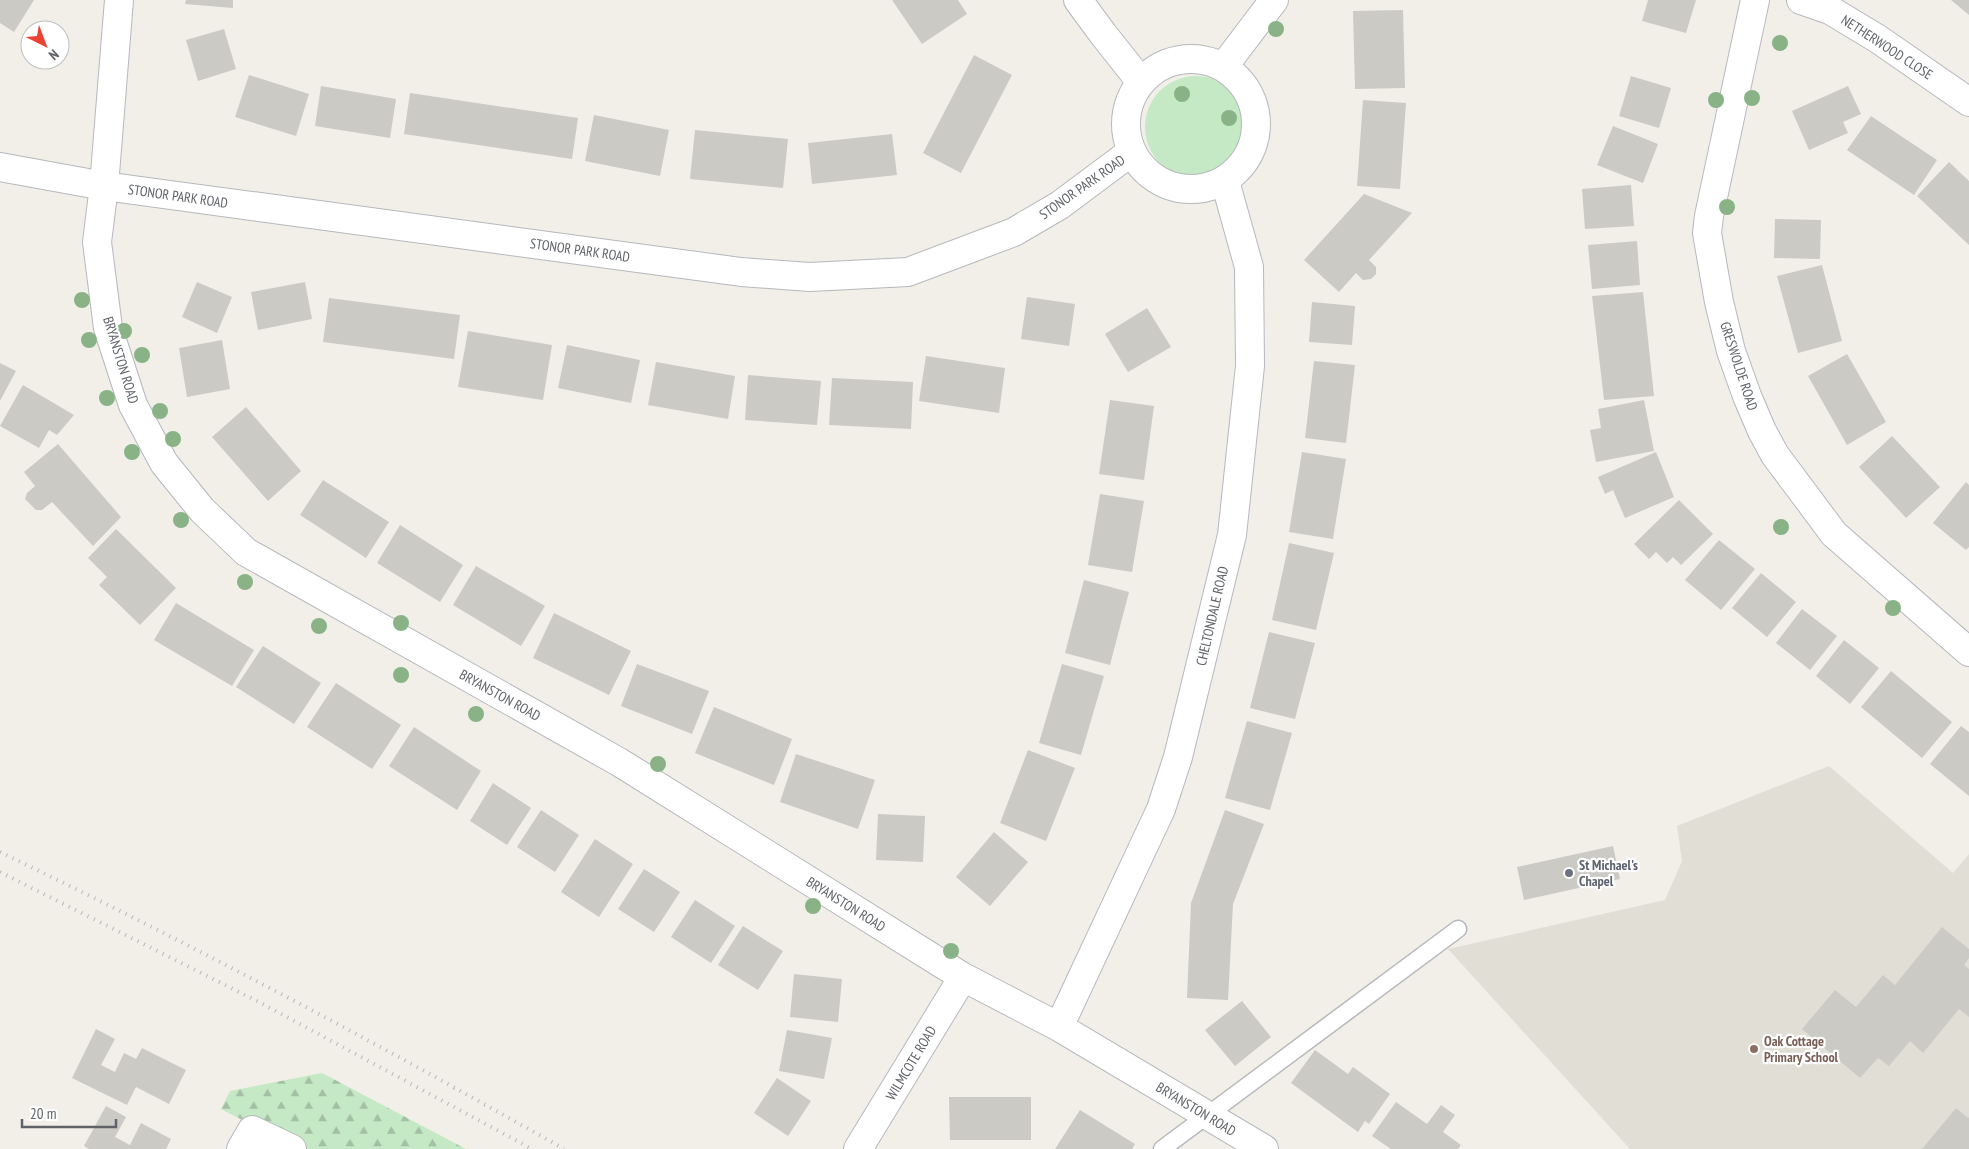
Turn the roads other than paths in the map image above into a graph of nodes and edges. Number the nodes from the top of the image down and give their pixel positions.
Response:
1 (118, 0) edge
2 (1078, 0) edge
3 (1274, 0) edge
4 (1755, 0) edge
5 (1801, 0) edge
6 (1224, 66) junction
7 (1141, 82) junction
8 (1969, 102) edge
9 (1131, 152) junction
10 (0, 167) edge
11 (1225, 181) junction
12 (104, 186) junction
13 (1969, 652) edge
14 (1458, 929) dead end
15 (962, 977) junction
16 (1059, 1027) junction
17 (1208, 1116) junction
18 (241, 1149) edge
19 (292, 1149) edge
20 (858, 1149) edge
21 (1162, 1149) edge
22 (1264, 1149) edge

1 - 12 street, BRYANSTON ROAD
2 - 7 street
3 - 6 street
4 - 13 street, GRESWOLDE ROAD
5 - 8 street, NETHERWOOD CLOSE
6 - 7 street
6 - 11 street
7 - 9 street
9 - 11 street
9 - 12 street, STONOR PARK ROAD
10 - 12 street, STONOR PARK ROAD
11 - 16 street, CHELTONDALE ROAD
12 - 15 street, BRYANSTON ROAD
14 - 17 lane
15 - 16 street, BRYANSTON ROAD
15 - 20 street, WILMCOTE ROAD
16 - 17 street, BRYANSTON ROAD
17 - 21 lane
17 - 22 street, BRYANSTON ROAD
18 - 19 street

